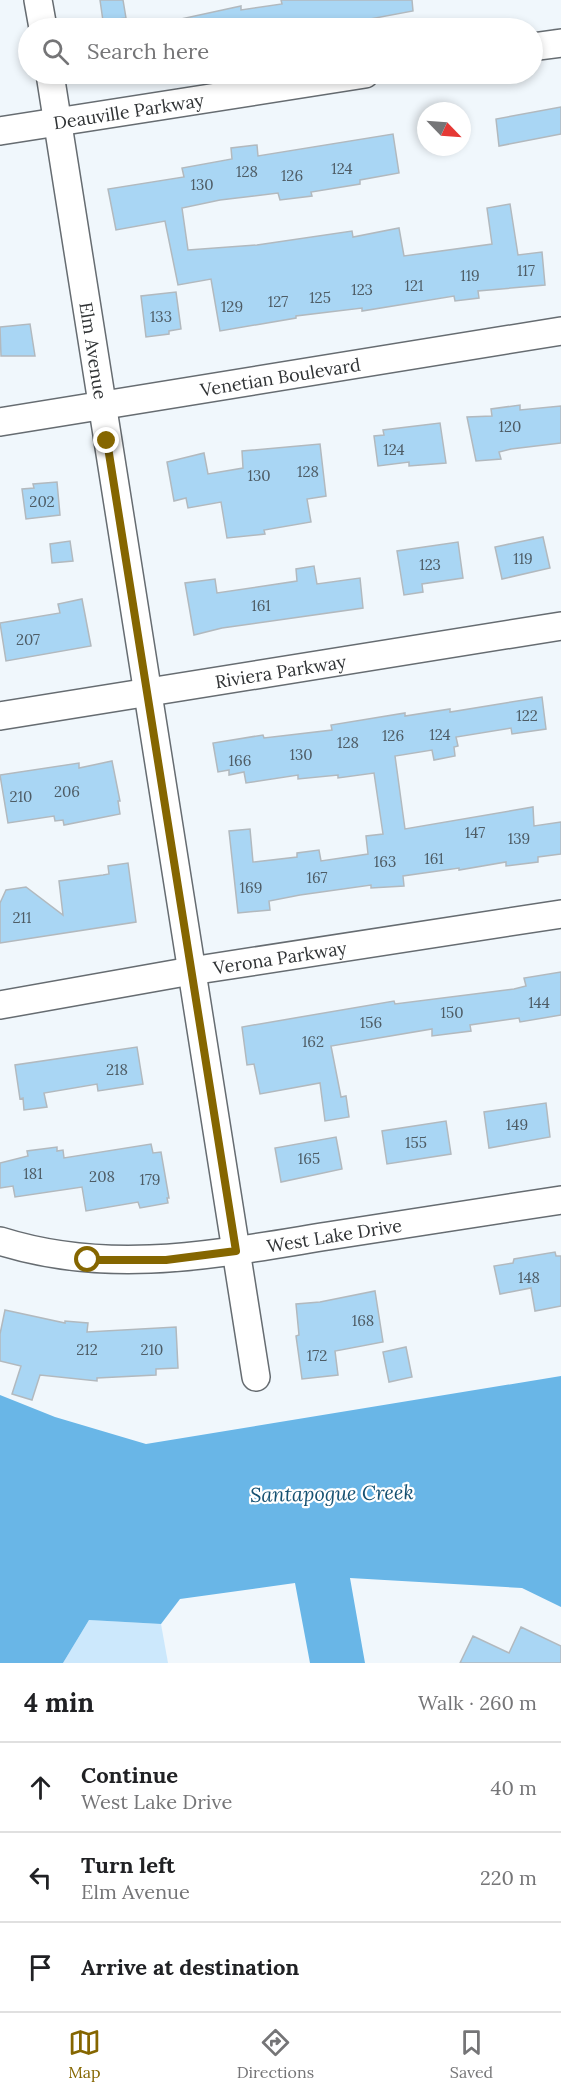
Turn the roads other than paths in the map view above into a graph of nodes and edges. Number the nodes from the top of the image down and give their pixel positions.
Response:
1 (38, 0) edge
2 (41, 18) edge
3 (561, 43) edge
4 (543, 45) edge
5 (51, 84) edge
6 (301, 84) edge
7 (57, 122) junction
8 (0, 131) edge
9 (561, 331) edge
10 (102, 406) junction
11 (0, 423) edge
12 (561, 626) edge
13 (148, 695) junction
14 (0, 716) edge
15 (561, 914) edge
16 (191, 971) junction
17 (0, 1005) edge
18 (561, 1200) edge
19 (0, 1241) edge
20 (236, 1251) junction
21 (256, 1377) dead end

1 - 2 street
3 - 4 street
5 - 7 street, Elm Avenue
6 - 7 street, Deauville Parkway
7 - 8 street, Deauville Parkway
7 - 10 street, Elm Avenue
9 - 10 street, Venetian Boulevard
10 - 11 street, Venetian Boulevard
10 - 13 street, Elm Avenue
12 - 13 street, Riviera Parkway
13 - 14 street, Riviera Parkway
13 - 16 street, Elm Avenue
15 - 16 street, Verona Parkway
16 - 17 street, Verona Parkway
16 - 20 street, Elm Avenue
18 - 20 street, West Lake Drive
19 - 20 street, West Lake Drive
20 - 21 street, Elm Avenue

